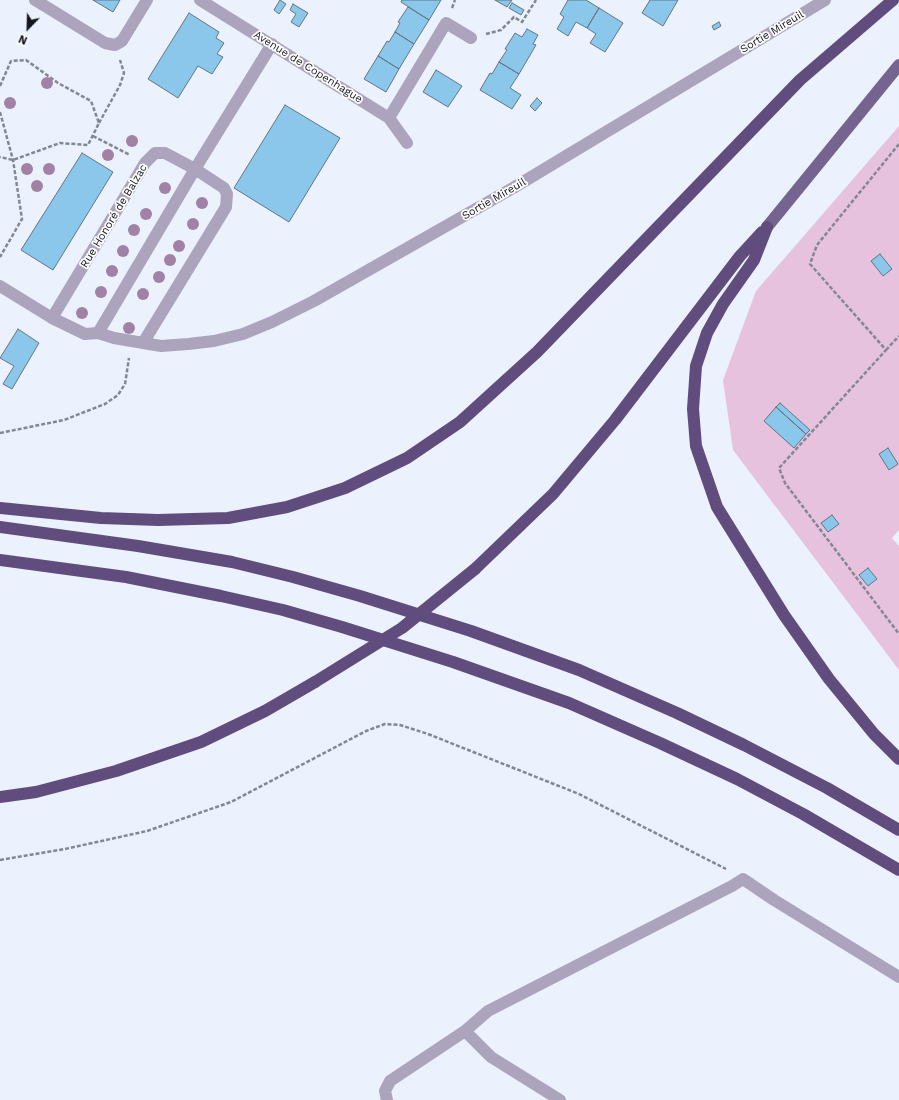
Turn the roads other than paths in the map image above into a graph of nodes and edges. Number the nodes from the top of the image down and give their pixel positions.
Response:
1 (35, 0) edge
2 (147, 0) edge
3 (200, 0) edge
4 (825, 0) edge
5 (893, 0) edge
6 (471, 38) road end
7 (272, 44) junction
8 (899, 65) edge
9 (389, 118) junction
10 (407, 143) dead end
11 (195, 169) junction
12 (767, 227) junction
13 (0, 286) edge
14 (52, 318) junction
15 (98, 333) junction
16 (137, 342) junction
17 (0, 508) edge
18 (0, 527) edge
19 (0, 560) edge
20 (899, 758) edge
21 (0, 798) edge
22 (899, 830) edge
23 (899, 870) edge
24 (899, 977) edge
25 (465, 1031) junction
26 (387, 1100) edge
27 (560, 1100) edge

1 - 2 street
3 - 7 street, Avenue de Copenhague
4 - 16 street, Sortie Mireuil
5 - 17 highway
6 - 9 street
7 - 9 street, Avenue de Copenhague
7 - 11 street
8 - 12 main road
9 - 10 street, Avenue de Copenhague
11 - 14 street, Rue Honoré de Balzac
11 - 15 street
11 - 16 street, Rue Honoré de Balzac
12 - 20 highway
12 - 21 highway, bridge
13 - 14 street, Sortie Mireuil
14 - 15 street, Sortie Mireuil
15 - 16 street, Sortie Mireuil
18 - 22 highway
19 - 23 highway
24 - 25 street
25 - 26 street
25 - 27 street

